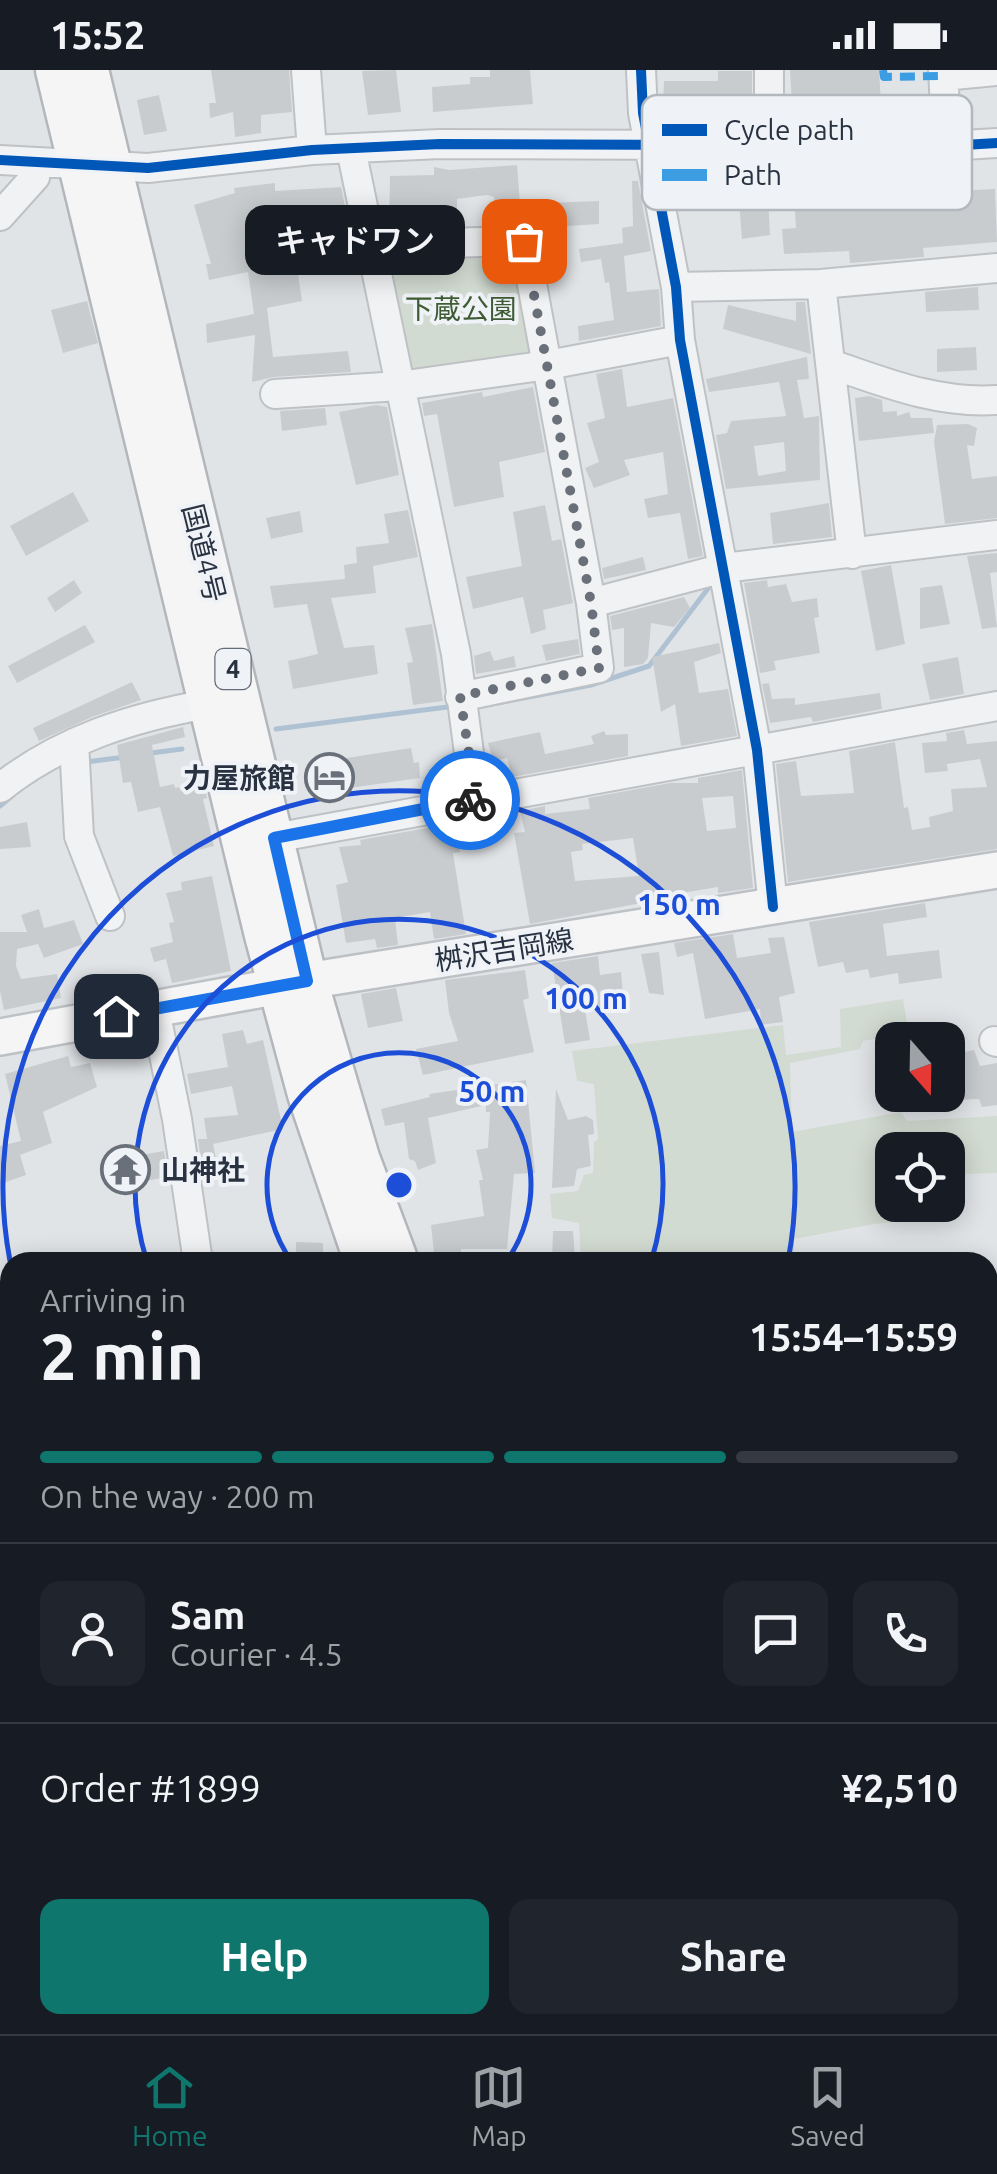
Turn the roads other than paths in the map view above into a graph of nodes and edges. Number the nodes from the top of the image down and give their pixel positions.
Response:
1 (56, 70) edge
2 (88, 70) edge
3 (306, 70) edge
4 (641, 70) edge
5 (768, 70) edge
6 (997, 71) edge
7 (943, 73) edge
8 (642, 95) edge
9 (769, 95) edge
10 (997, 143) edge
11 (642, 144) edge
12 (972, 144) edge
13 (351, 149) junction
14 (312, 150) junction
15 (0, 160) edge
16 (31, 162) junction
17 (96, 164) junction
18 (662, 210) edge
19 (0, 216) edge
20 (371, 245) junction
21 (997, 268) edge
22 (821, 284) junction
23 (676, 287) junction
24 (680, 340) junction
25 (831, 364) junction
26 (548, 365) junction
27 (399, 386) junction
28 (275, 394) dead end
29 (997, 400) edge
30 (997, 535) edge
31 (852, 554) junction
32 (726, 575) junction
33 (591, 603) junction
34 (208, 704) junction
35 (461, 704) junction
36 (997, 706) edge
37 (74, 744) junction
38 (757, 750) junction
39 (0, 788) edge
40 (476, 799) junction
41 (274, 838) junction
42 (997, 870) edge
43 (773, 906) junction
44 (110, 916) dead end
45 (293, 984) junction
46 (155, 1010) junction
47 (0, 1037) edge
48 (197, 1252) edge
49 (362, 1252) edge
50 (394, 1252) edge

1 - 17 highway, 国道4号 / 4
2 - 17 highway, 国道4号 / 4
3 - 14 street
4 - 8 street
5 - 9 street
6 - 7 street
10 - 12 street
11 - 13 street
13 - 14 street
13 - 20 street
14 - 17 street
15 - 16 street
16 - 17 street
16 - 19 street
17 - 34 highway, 国道4号 / 4
17 - 41 highway, 国道4号 / 4
18 - 23 street
20 - 26 street
20 - 27 street
21 - 22 street
22 - 23 street
22 - 25 street
23 - 24 street
24 - 26 street
24 - 32 street
25 - 29 street
25 - 31 street
26 - 27 street
26 - 33 street
27 - 28 street
27 - 35 street
30 - 31 street
31 - 32 street
32 - 33 street
32 - 38 street
33 - 35 street
34 - 37 street
34 - 45 highway, 国道4号 / 4
35 - 40 street
36 - 38 street
37 - 39 street
37 - 44 street
38 - 40 street
38 - 43 street
40 - 41 street
41 - 45 highway, 国道4号 / 4
42 - 43 main road, 桝沢吉岡線
43 - 45 main road, 桝沢吉岡線
45 - 46 main road, 桝沢吉岡線
45 - 49 highway, 国道4号 / 4
45 - 50 highway, 国道4号 / 4
46 - 47 main road, 桝沢吉岡線
46 - 48 street

